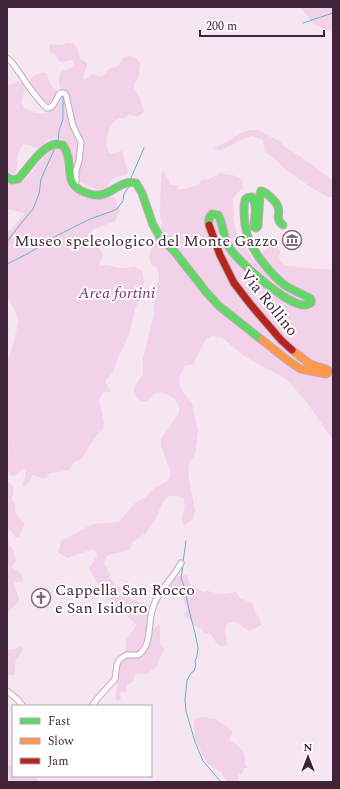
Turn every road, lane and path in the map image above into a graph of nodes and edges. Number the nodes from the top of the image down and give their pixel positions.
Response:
1 (7, 58) edge
2 (7, 177) edge
3 (75, 187) junction
4 (283, 225) dead end
5 (181, 562) dead end
6 (7, 691) edge
7 (22, 705) edge
8 (93, 705) edge

1 - 3 street
2 - 3 street
3 - 4 street, Via Rollino
5 - 8 street
6 - 7 street

